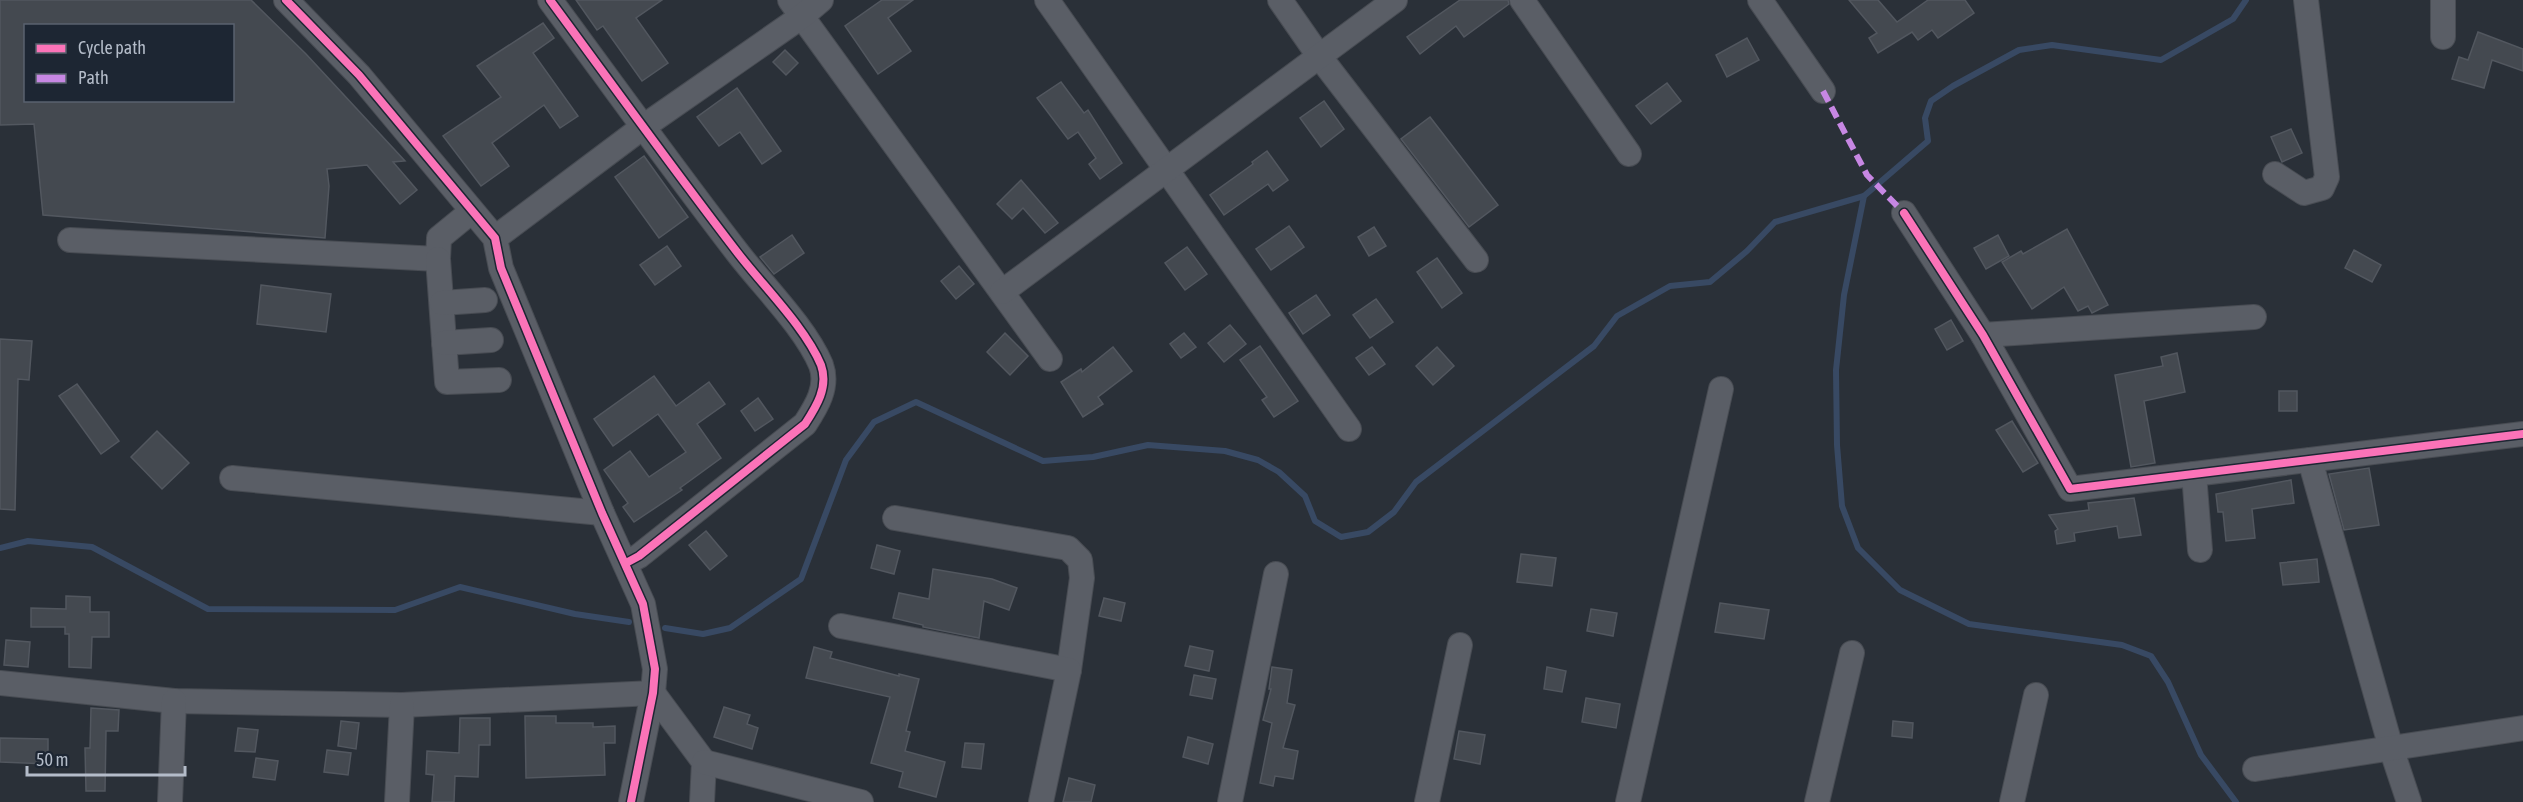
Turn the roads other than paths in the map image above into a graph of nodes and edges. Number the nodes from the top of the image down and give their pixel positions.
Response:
1 (286, 0) edge
2 (550, 0) edge
3 (821, 0) edge
4 (1047, 0) edge
5 (1280, 0) edge
6 (1395, 0) edge
7 (1522, 0) edge
8 (1760, 0) edge
9 (2306, 0) edge
10 (2443, 0) edge
11 (796, 8) edge
12 (2443, 37) dead end
13 (1319, 56) junction
14 (1823, 91) dead end
15 (643, 127) junction
16 (1629, 154) dead end
17 (1166, 169) junction
18 (2275, 174) dead end
19 (472, 211) junction
20 (1904, 213) dead end
21 (495, 238) junction
22 (70, 240) dead end
23 (438, 259) junction
24 (1476, 260) dead end
25 (1002, 292) junction
26 (485, 300) dead end
27 (442, 303) junction
28 (2254, 317) dead end
29 (1983, 335) junction
30 (490, 340) dead end
31 (444, 343) junction
32 (1050, 359) dead end
33 (499, 380) dead end
34 (1721, 389) dead end
35 (1349, 429) dead end
36 (2523, 434) edge
37 (2310, 460) junction
38 (2194, 474) junction
39 (232, 478) dead end
40 (602, 513) junction
41 (895, 519) dead end
42 (2200, 550) dead end
43 (626, 563) junction
44 (1276, 574) dead end
45 (842, 626) dead end
46 (1460, 645) dead end
47 (1852, 653) dead end
48 (1069, 670) junction
49 (0, 683) edge
50 (653, 693) junction
51 (2036, 695) dead end
52 (174, 701) junction
53 (402, 705) junction
54 (2523, 728) edge
55 (2391, 748) junction
56 (2255, 769) dead end
57 (703, 783) edge
58 (170, 802) edge
59 (397, 802) edge
60 (631, 802) edge
61 (684, 802) edge
62 (861, 802) edge
63 (1041, 802) edge
64 (1230, 802) edge
65 (1427, 802) edge
66 (1628, 802) edge
67 (1817, 802) edge
68 (2012, 802) edge
69 (2409, 802) edge

1 - 19 street
2 - 15 street
3 - 11 street
4 - 17 street
5 - 13 street
6 - 13 street
7 - 16 street
8 - 14 street
9 - 18 street
10 - 12 street
11 - 15 street
11 - 25 street
13 - 17 street
13 - 24 street
15 - 21 street
15 - 43 street
17 - 25 street
17 - 35 street
19 - 21 street
19 - 23 street
20 - 29 street
21 - 40 street
22 - 23 street
23 - 27 street
25 - 32 street
26 - 27 street
27 - 31 street
28 - 29 street
29 - 38 street
30 - 31 street
31 - 33 street
34 - 66 street
36 - 37 street
37 - 38 street
37 - 55 street
38 - 42 street
39 - 40 street
40 - 43 street
41 - 48 street
43 - 50 street
44 - 64 street
45 - 48 street
46 - 65 street
47 - 67 street
48 - 63 street
49 - 52 street
50 - 53 street
50 - 57 street
50 - 60 street
51 - 68 street
52 - 53 street
52 - 58 street
53 - 59 street
54 - 55 street
55 - 56 street
55 - 69 street
57 - 61 street
57 - 62 street

